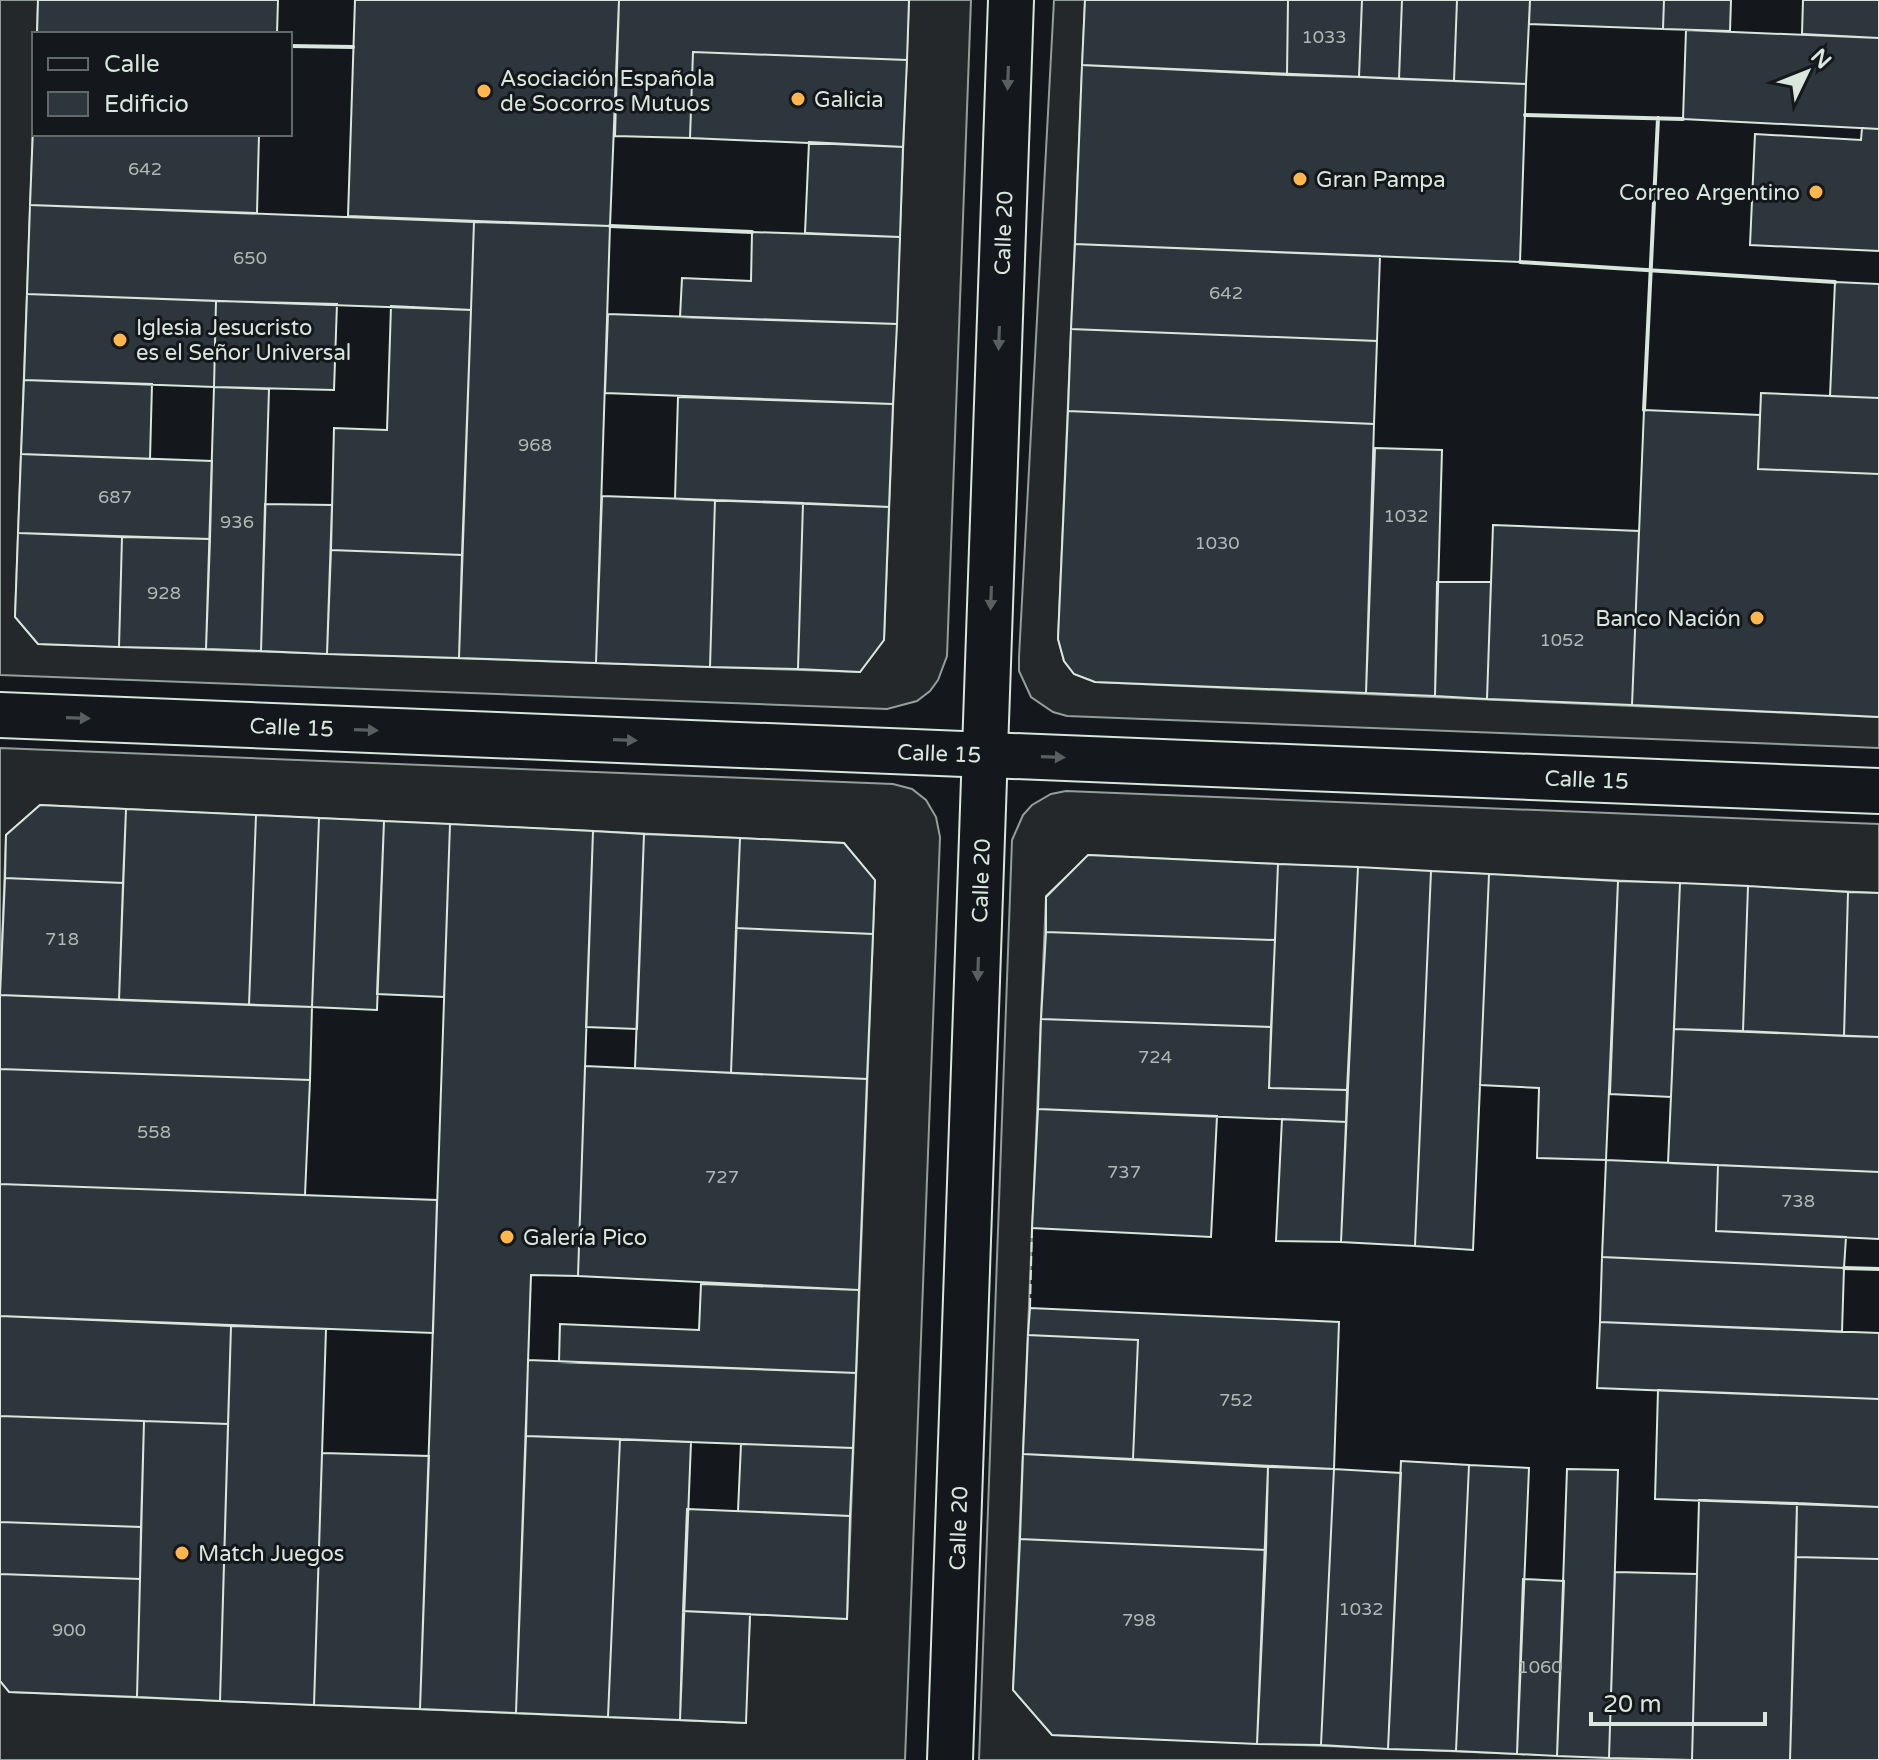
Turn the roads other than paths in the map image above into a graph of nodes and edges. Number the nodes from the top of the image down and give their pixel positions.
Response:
1 (1011, 0) edge
2 (0, 715) edge
3 (985, 755) junction
4 (1879, 791) edge
5 (950, 1760) edge

1 -> 3 street, Calle 20
2 -> 3 street, Calle 15
3 -> 4 street, Calle 15
3 -> 5 street, Calle 20

